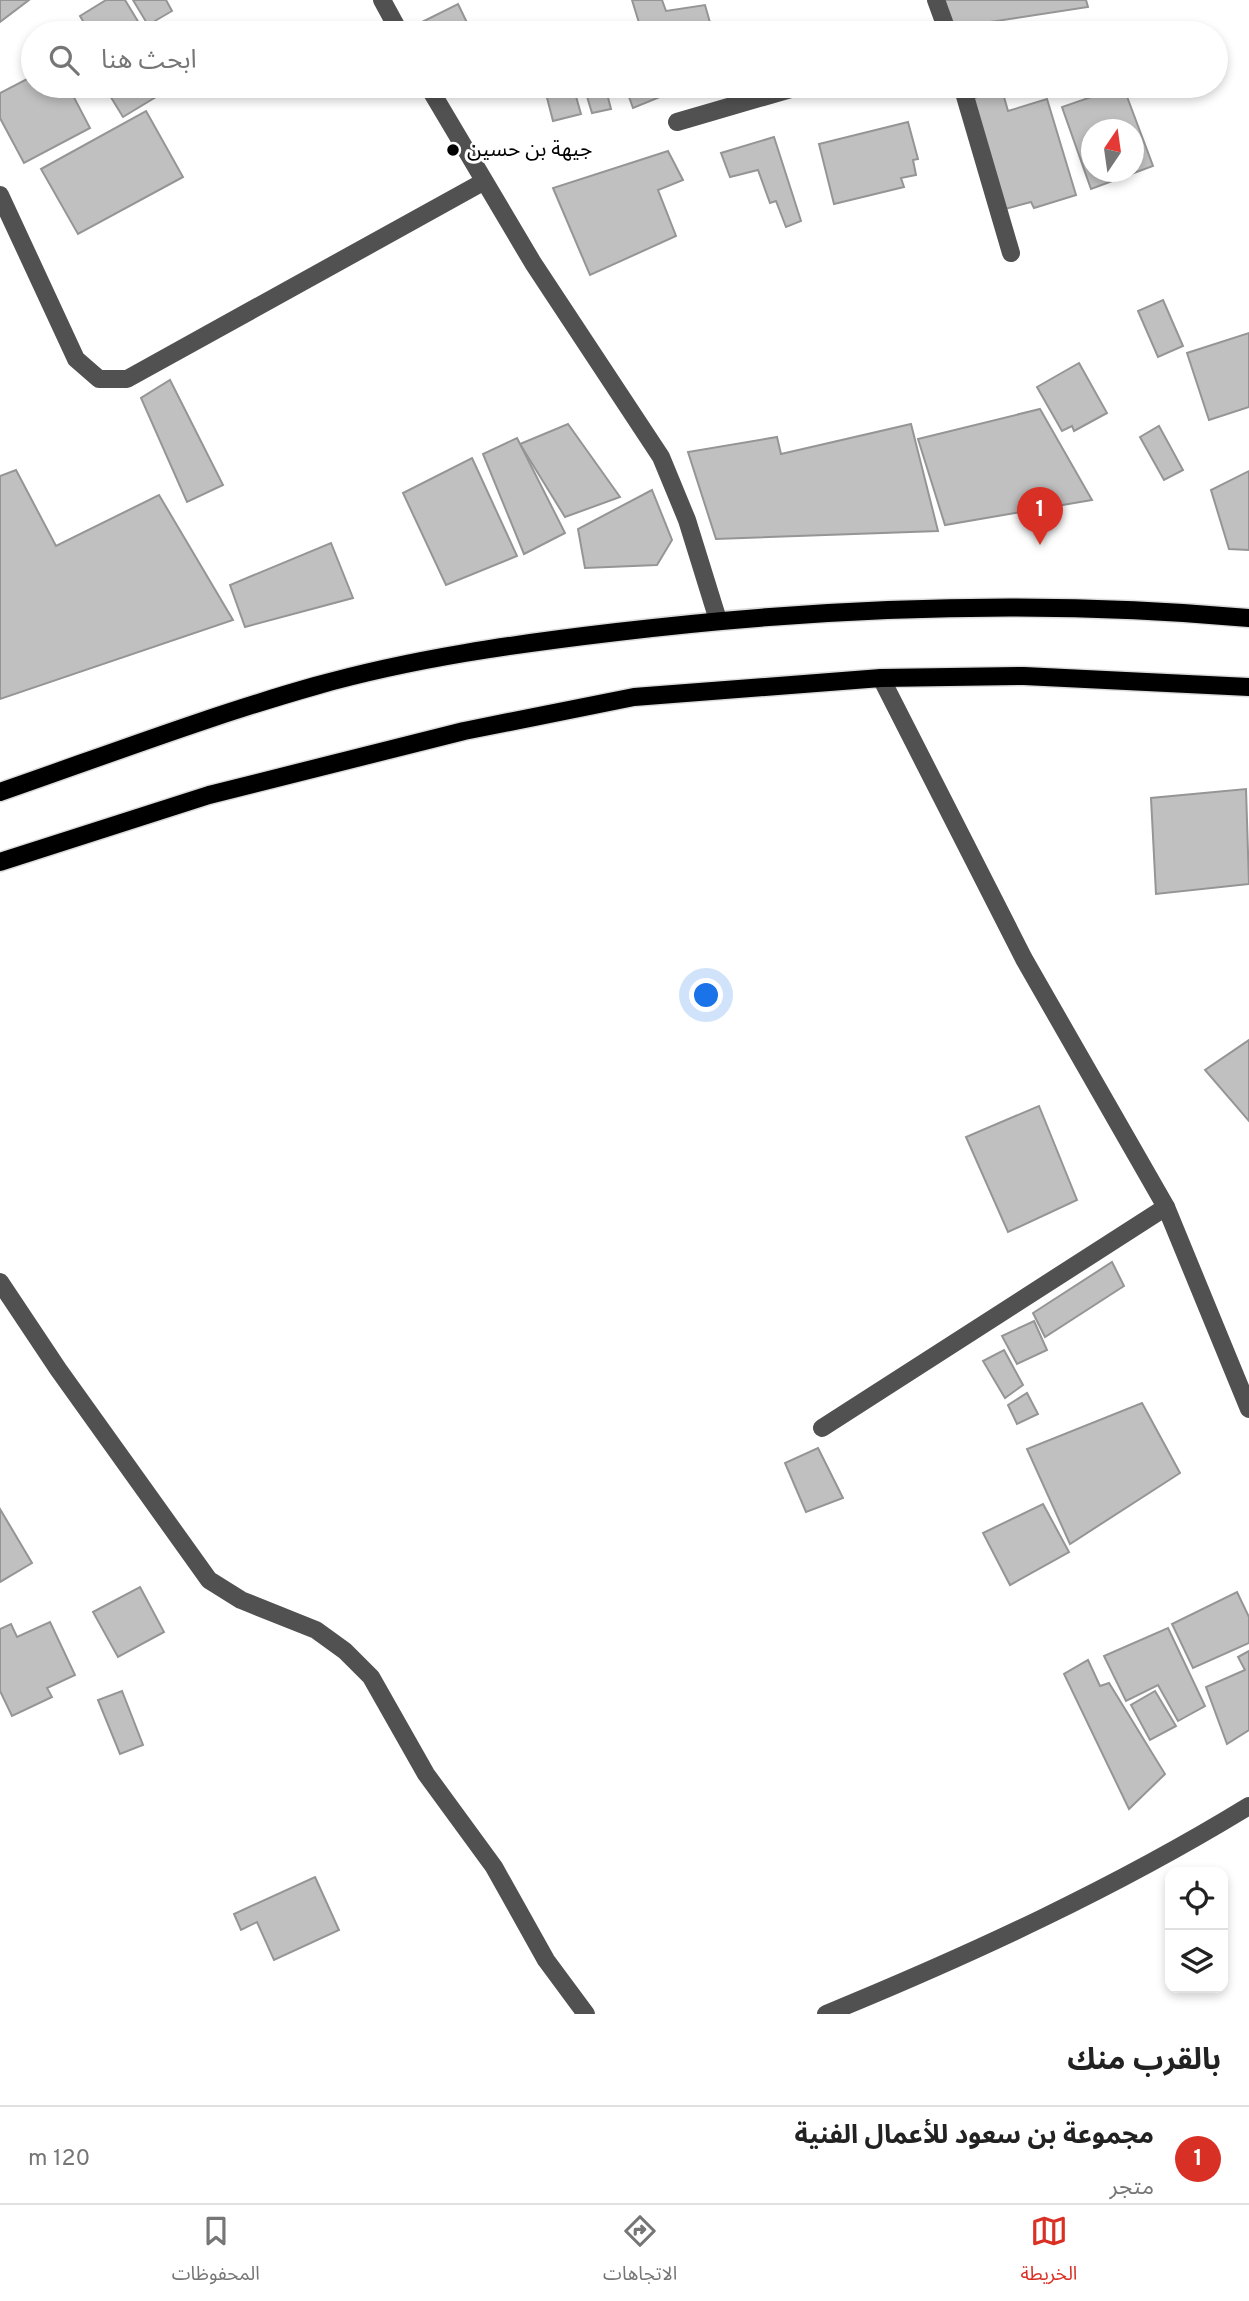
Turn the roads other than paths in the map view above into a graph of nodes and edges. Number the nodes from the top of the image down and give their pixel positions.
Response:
1 (382, 0) edge
2 (936, 0) edge
3 (393, 21) edge
4 (944, 21) edge
5 (435, 98) edge
6 (760, 98) edge
7 (966, 98) edge
8 (677, 122) dead end
9 (483, 182) junction
10 (0, 195) edge
11 (1011, 253) dead end
12 (1249, 618) edge
13 (718, 620) junction
14 (881, 678) junction
15 (1249, 687) edge
16 (0, 792) edge
17 (0, 862) edge
18 (1166, 1207) junction
19 (0, 1282) edge
20 (1249, 1409) edge
21 (822, 1428) dead end
22 (1249, 1806) edge
23 (586, 2014) edge
24 (827, 2014) edge

1 - 3 street
2 - 4 street
5 - 9 street
6 - 8 street
7 - 11 street
9 - 10 street
9 - 13 street
12 - 13 main road
13 - 16 main road
14 - 15 main road
14 - 17 main road
14 - 18 street
18 - 20 street
18 - 21 street
19 - 23 street
22 - 24 street

